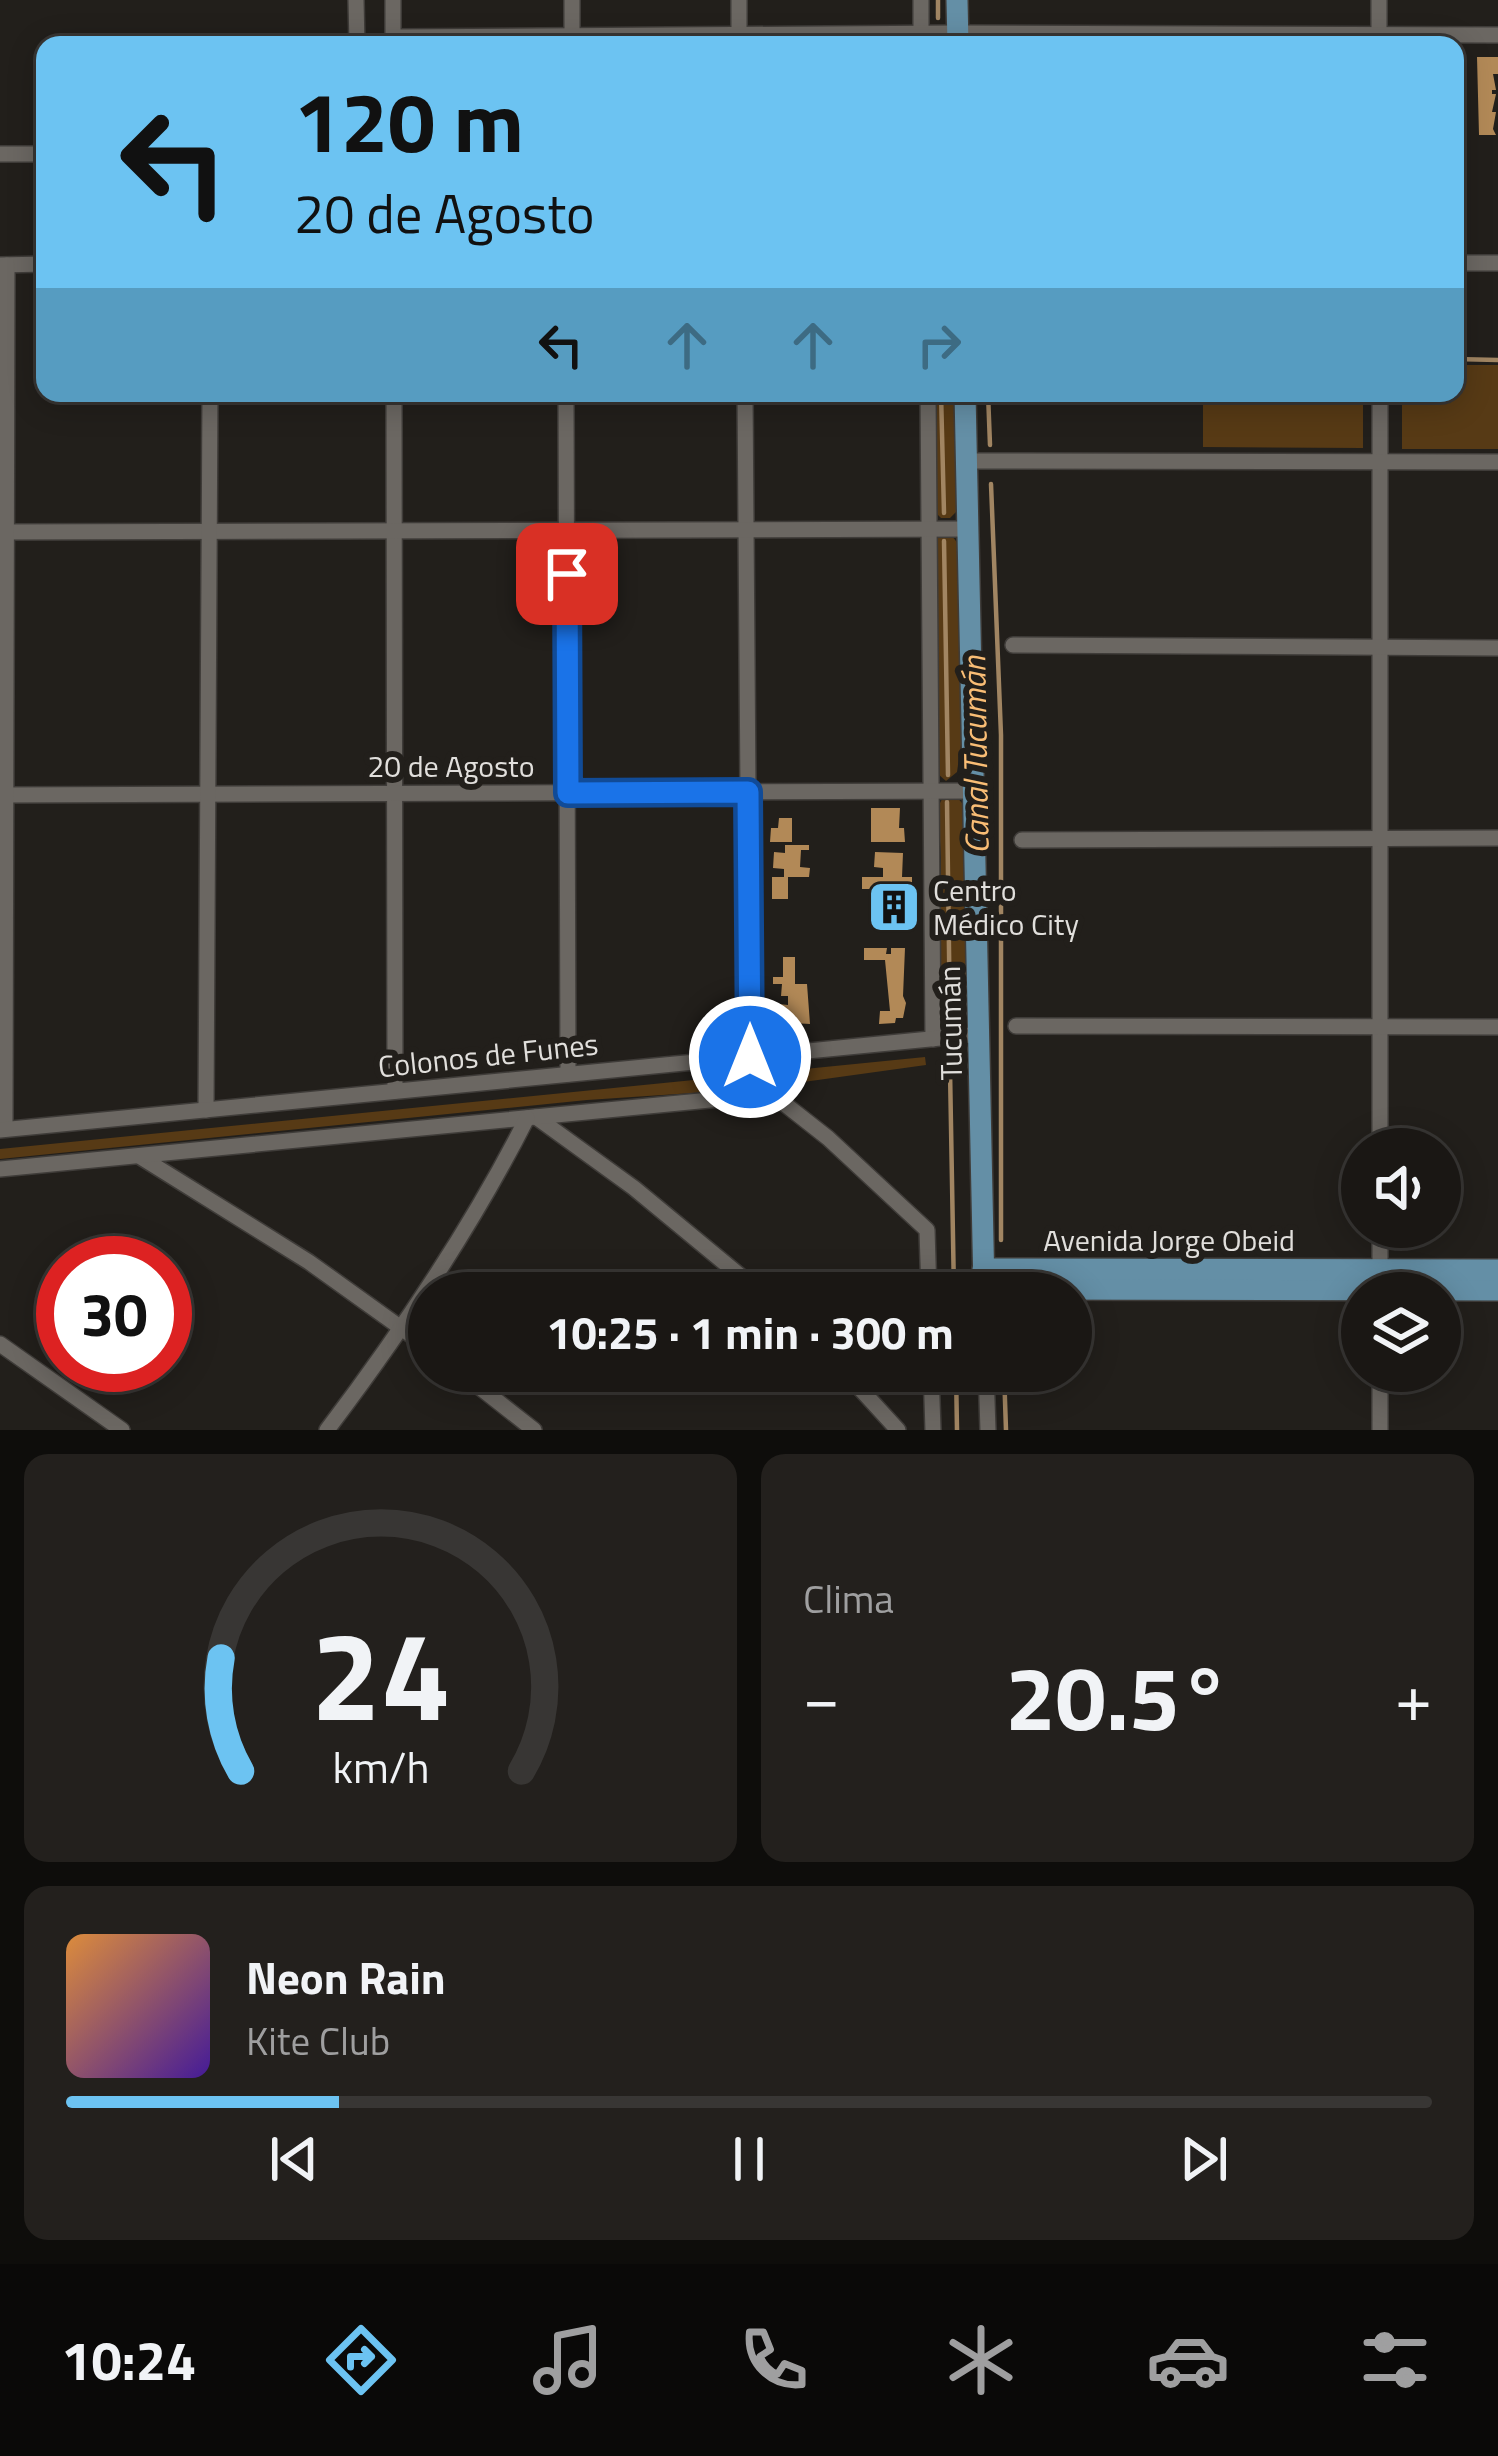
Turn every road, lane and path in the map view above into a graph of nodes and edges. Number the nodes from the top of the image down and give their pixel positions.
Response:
1 (356, 0) edge
2 (393, 0) edge
3 (572, 0) edge
4 (740, 0) edge
5 (921, 0) edge
6 (957, 0) edge
7 (1379, 0) edge
8 (740, 34) junction
9 (1498, 35) edge
10 (357, 36) edge
11 (393, 36) edge
12 (572, 36) edge
13 (714, 36) edge
14 (812, 36) edge
15 (921, 36) edge
16 (958, 36) edge
17 (1379, 36) edge
18 (1464, 36) edge
19 (0, 154) edge
20 (36, 154) edge
21 (1464, 262) edge
22 (1498, 263) edge
23 (36, 264) edge
24 (4, 265) edge
25 (210, 402) edge
26 (394, 402) edge
27 (566, 402) edge
28 (745, 402) edge
29 (928, 402) edge
30 (965, 402) edge
31 (1380, 402) edge
32 (967, 461) junction
33 (1380, 462) junction
34 (1498, 462) edge
35 (929, 529) junction
36 (968, 529) junction
37 (746, 530) junction
38 (394, 531) junction
39 (567, 531) junction
40 (3, 532) edge
41 (209, 532) junction
42 (1013, 645) dead end
43 (1380, 648) junction
44 (1498, 648) edge
45 (931, 791) junction
46 (975, 791) junction
47 (748, 792) junction
48 (568, 793) junction
49 (208, 794) junction
50 (394, 794) junction
51 (3, 795) edge
52 (1380, 838) junction
53 (1498, 838) edge
54 (1022, 839) dead end
55 (1016, 1026) dead end
56 (1380, 1027) junction
57 (1498, 1027) edge
58 (981, 1034) junction
59 (933, 1039) junction
60 (750, 1057) junction
61 (568, 1074) junction
62 (394, 1091) junction
63 (206, 1110) junction
64 (532, 1118) junction
65 (1380, 1128) edge
66 (3, 1130) edge
67 (139, 1156) junction
68 (0, 1169) edge
69 (1498, 1270) edge
70 (736, 1272) edge
71 (928, 1272) edge
72 (984, 1272) edge
73 (1461, 1274) edge
74 (1092, 1284) edge
75 (1341, 1284) edge
76 (1461, 1288) edge
77 (1498, 1290) edge
78 (402, 1327) junction
79 (408, 1332) edge
80 (0, 1344) edge
81 (485, 1392) edge
82 (863, 1392) edge
83 (932, 1392) edge
84 (987, 1392) edge
85 (1380, 1392) edge
86 (122, 1430) edge
87 (327, 1430) edge
88 (533, 1430) edge
89 (898, 1430) edge
90 (933, 1430) edge
91 (988, 1430) edge
92 (1380, 1430) edge

1 - 10 street
2 - 11 street
3 - 12 street
4 - 8 street
5 - 15 street
6 - 16 main road
7 - 17 street
8 - 13 street
8 - 14 street
9 - 18 street
19 - 20 street
21 - 22 street
23 - 24 street
24 - 40 street
25 - 41 street
26 - 38 street
27 - 39 street
28 - 37 street
29 - 35 street, Tucumán
30 - 32 main road, Tucumán
31 - 33 street
32 - 33 street
32 - 36 main road, Tucumán
33 - 34 street
33 - 43 street
35 - 36 street
35 - 37 street
35 - 45 street, Tucumán
36 - 46 main road, Tucumán
37 - 39 street
37 - 47 street
38 - 39 street
38 - 41 street
38 - 50 street
39 - 48 street
40 - 41 street
40 - 51 street
41 - 49 street
42 - 43 street
43 - 44 street
43 - 52 street
45 - 46 street, 20 de Agosto
45 - 47 street, 20 de Agosto
45 - 59 street, Tucumán
46 - 58 main road, Tucumán
47 - 48 street, 20 de Agosto
47 - 60 street
48 - 50 street, 20 de Agosto
48 - 61 street
49 - 50 street, 20 de Agosto
49 - 51 street, 20 de Agosto
49 - 63 street
50 - 62 street
51 - 66 street
52 - 53 street
52 - 54 street
52 - 56 street
55 - 56 street
56 - 57 street
56 - 65 street
58 - 59 street, Colonos de Funes
58 - 72 main road, Tucumán
59 - 60 street, Colonos de Funes
60 - 61 street, Colonos de Funes
61 - 62 street, Colonos de Funes
62 - 63 street, Colonos de Funes
63 - 66 street, Colonos de Funes
64 - 67 street
64 - 70 street
64 - 71 street
64 - 78 street
67 - 68 street
67 - 78 street
69 - 73 main road, Avenida Jorge Obeid
74 - 75 main road, Avenida Jorge Obeid
76 - 77 main road, Avenida Jorge Obeid
78 - 79 street
78 - 87 street
80 - 86 street
81 - 88 street
82 - 89 street
83 - 90 street
84 - 91 street
85 - 92 street

